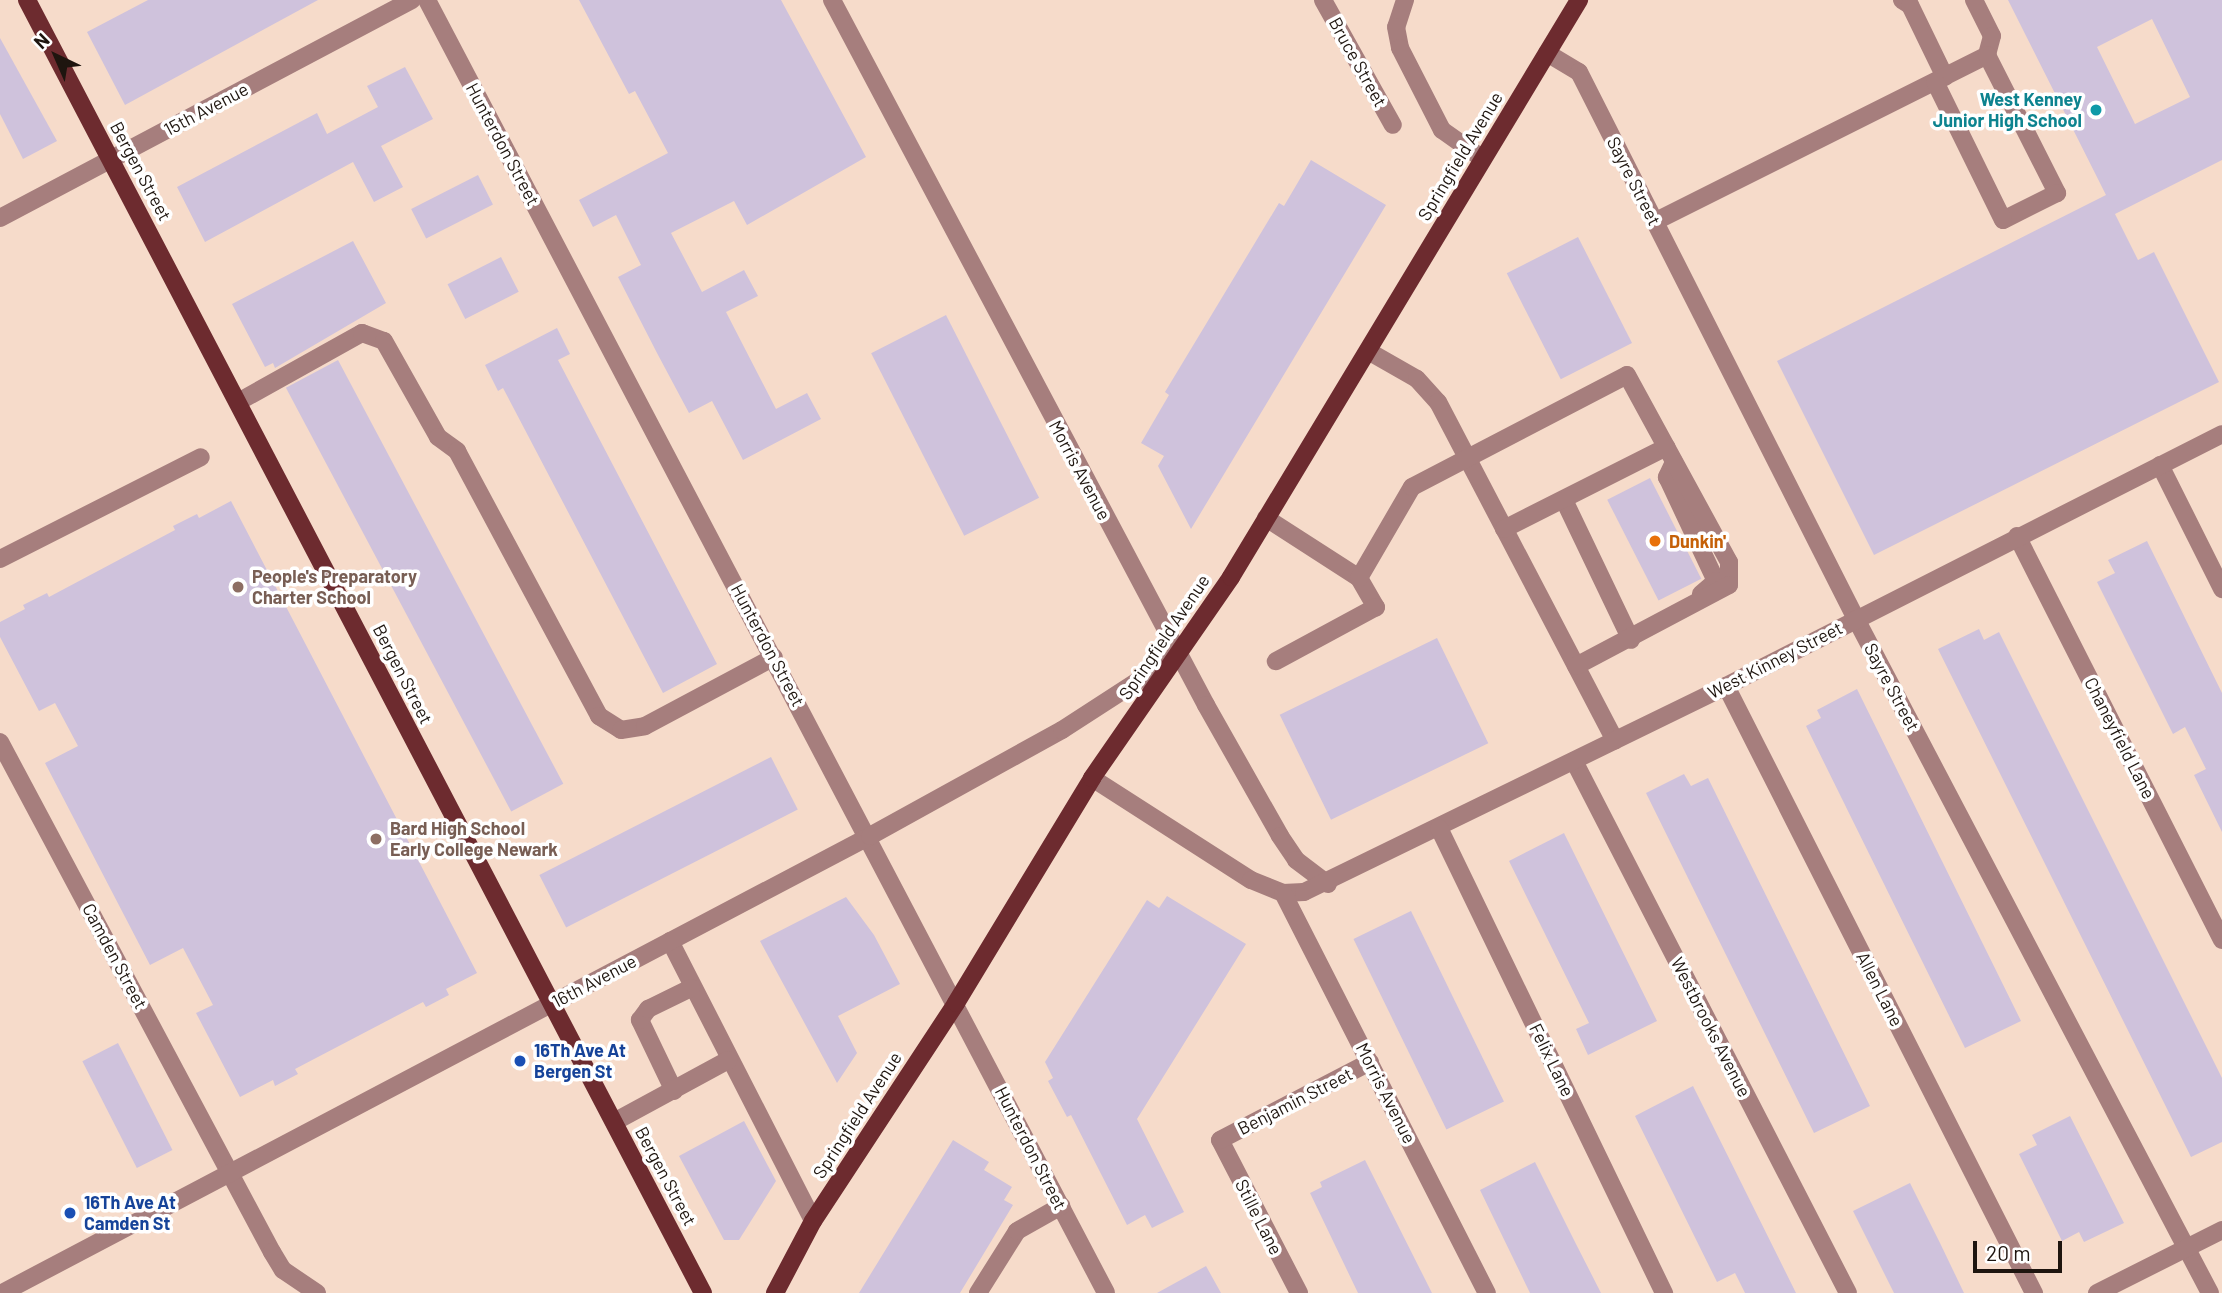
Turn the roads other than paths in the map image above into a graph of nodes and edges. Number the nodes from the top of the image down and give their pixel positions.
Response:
1 (27, 0) edge
2 (412, 0) edge
3 (427, 0) edge
4 (832, 0) edge
5 (1323, 0) edge
6 (1405, 0) edge
7 (1578, 0) edge
8 (1902, 0) edge
9 (1974, 0) edge
10 (1546, 53) junction
11 (1987, 55) junction
12 (1940, 80) junction
13 (1393, 125) dead end
14 (112, 159) junction
15 (1483, 159) junction
16 (0, 218) edge
17 (1654, 222) junction
18 (1367, 351) junction
19 (238, 402) junction
20 (2222, 434) edge
21 (1670, 454) junction
22 (1465, 456) junction
23 (201, 457) dead end
24 (2160, 466) junction
25 (1564, 500) junction
26 (1266, 519) junction
27 (1504, 529) junction
28 (2017, 536) junction
29 (0, 559) edge
30 (1359, 578) junction
31 (2222, 589) edge
32 (1856, 619) junction
33 (1631, 640) junction
34 (1178, 655) junction
35 (775, 657) junction
36 (1276, 662) dead end
37 (1576, 666) junction
38 (1726, 685) junction
39 (1615, 741) junction
40 (0, 742) edge
41 (1574, 761) junction
42 (1093, 778) junction
43 (1439, 828) junction
44 (870, 836) junction
45 (1328, 884) junction
46 (1283, 893) junction
47 (2222, 940) edge
48 (670, 941) junction
49 (691, 988) junction
50 (956, 1003) junction
51 (551, 1004) junction
52 (728, 1060) junction
53 (1370, 1062) junction
54 (674, 1091) junction
55 (614, 1122) junction
56 (1220, 1140) joint
57 (230, 1171) junction
58 (1061, 1206) junction
59 (813, 1221) junction
60 (2222, 1230) edge
61 (2188, 1248) junction
62 (2, 1293) edge
63 (317, 1293) edge
64 (703, 1293) edge
65 (775, 1293) edge
66 (978, 1293) edge
67 (1106, 1293) edge
68 (1299, 1293) edge
69 (1487, 1293) edge
70 (1664, 1293) edge
71 (1848, 1293) edge
72 (2034, 1293) edge
73 (2097, 1293) edge
74 (2210, 1293) edge

1 - 14 main road, Bergen Street
2 - 14 street, 15th Avenue
3 - 35 street, Hunterdon Street
4 - 34 street, Morris Avenue
5 - 13 street, Bruce Street
6 - 15 street
7 - 10 main road, Springfield Avenue
8 - 12 street
9 - 11 street
10 - 15 main road, Springfield Avenue
10 - 17 street, Sayre Street
11 - 12 street
11 - 12 street
12 - 17 street
14 - 16 street, 15th Avenue
14 - 19 main road, Bergen Street
15 - 18 main road, Springfield Avenue
17 - 32 street, Sayre Street
18 - 22 street
18 - 26 main road, Springfield Avenue
19 - 35 street
19 - 51 main road, Bergen Street
20 - 24 street, West Kinney Street
21 - 22 street
21 - 25 street
21 - 33 street
22 - 27 street
22 - 30 street
23 - 29 street
24 - 28 street, West Kinney Street
24 - 31 street
25 - 27 street
25 - 33 street
26 - 30 street
26 - 34 main road, Springfield Avenue
27 - 37 street
28 - 32 street, West Kinney Street
28 - 47 street, Chaneyfield Lane
30 - 36 street
32 - 38 street, West Kinney Street
32 - 61 street, Sayre Street
33 - 37 street
34 - 42 main road, Springfield Avenue
34 - 44 street, 16th Avenue
34 - 45 street, Morris Avenue
35 - 44 street, Hunterdon Street
37 - 39 street
38 - 39 street, West Kinney Street
38 - 72 street, Allen Lane
39 - 41 street, West Kinney Street
40 - 57 street, Camden Street
41 - 43 street, West Kinney Street
41 - 71 street, Westbrooks Avenue
42 - 46 street
42 - 50 main road, Springfield Avenue
43 - 45 street, West Kinney Street
43 - 70 street, Felix Lane
44 - 48 street, 16th Avenue
44 - 50 street, Hunterdon Street
45 - 46 street
46 - 53 street, Morris Avenue
48 - 49 street
48 - 51 street, 16th Avenue
49 - 52 street
49 - 54 street
50 - 58 street, Hunterdon Street
50 - 59 main road, Springfield Avenue
51 - 55 main road, Bergen Street
51 - 57 street, 16th Avenue
52 - 54 street
52 - 59 street
53 - 56 street, Benjamin Street
53 - 69 street, Morris Avenue
54 - 55 street
55 - 64 main road, Bergen Street
56 - 68 street, Stille Lane
57 - 62 street, 16th Avenue
57 - 63 street, Camden Street
58 - 66 street
58 - 67 street, Hunterdon Street
59 - 65 main road, Springfield Avenue
60 - 61 street
61 - 73 street
61 - 74 street, Sayre Street

